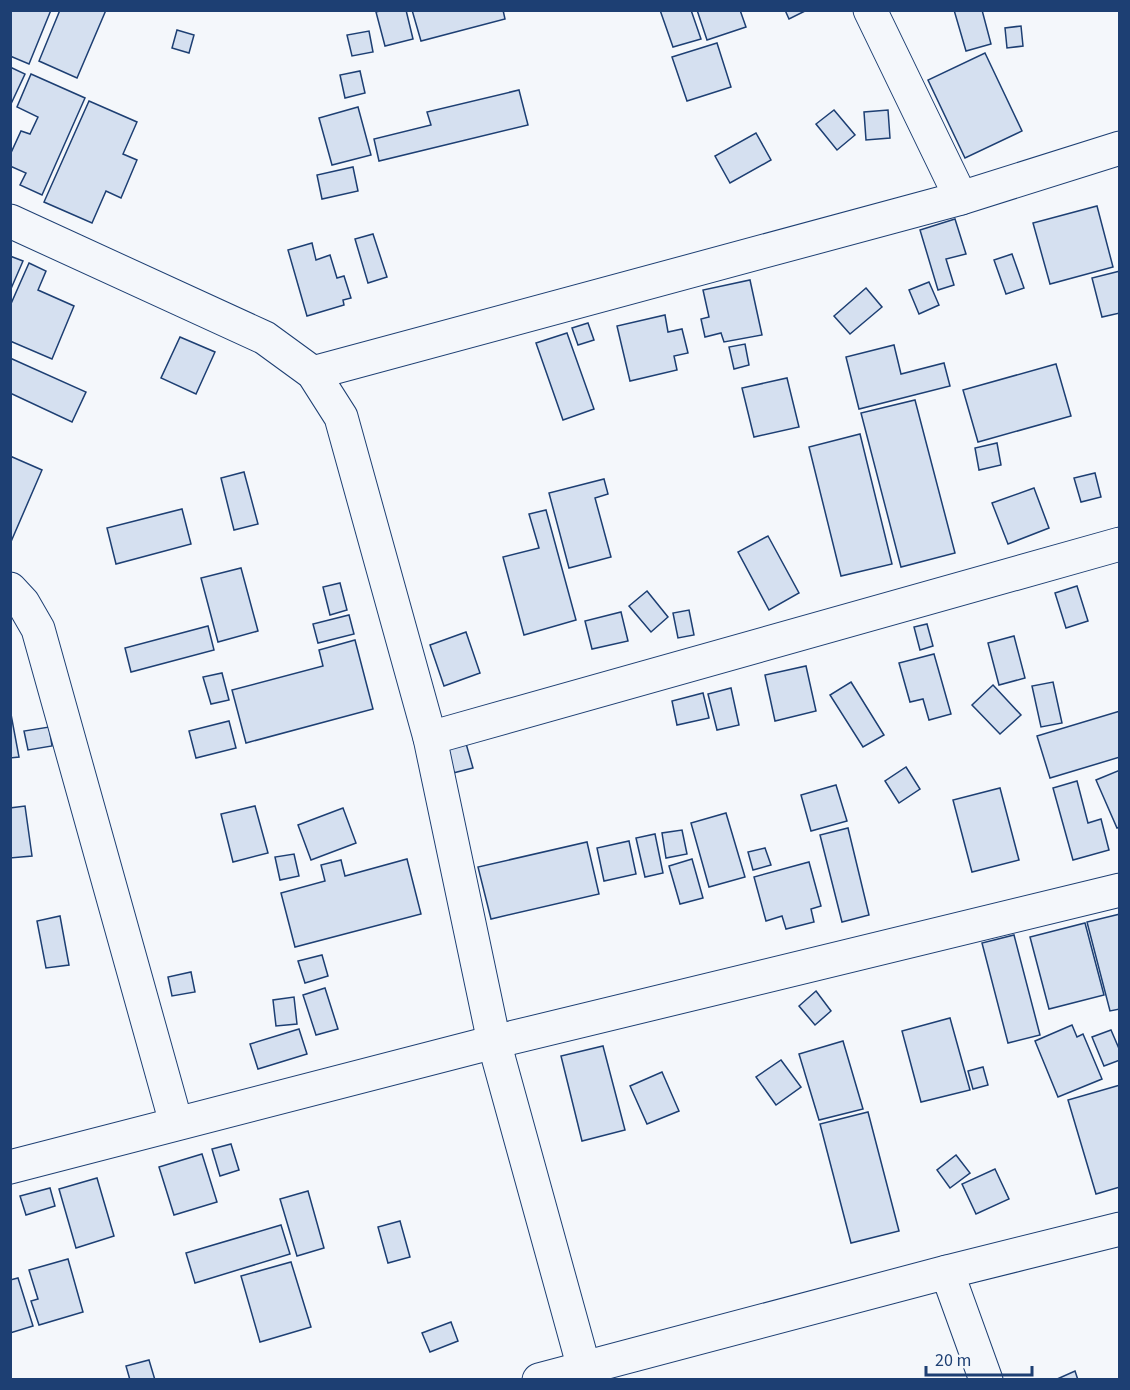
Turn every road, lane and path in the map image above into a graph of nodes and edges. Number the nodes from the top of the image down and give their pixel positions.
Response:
1 (870, 10) edge
2 (1119, 148) edge
3 (962, 198) junction
4 (10, 221) edge
5 (313, 373) junction
6 (1119, 544) edge
7 (10, 590) edge
8 (430, 738) junction
9 (1119, 890) edge
10 (494, 1042) junction
11 (176, 1123) junction
12 (10, 1167) edge
13 (1119, 1229) edge
14 (947, 1272) junction
15 (584, 1368) junction
16 (540, 1380) edge
17 (986, 1380) edge

1 - 3 street
2 - 3 street
3 - 5 street
4 - 5 street
5 - 8 street
6 - 8 street
7 - 11 street
8 - 10 street
9 - 10 street
10 - 11 street
10 - 15 street
11 - 12 street
13 - 14 street
14 - 15 street
14 - 17 street
15 - 16 street

